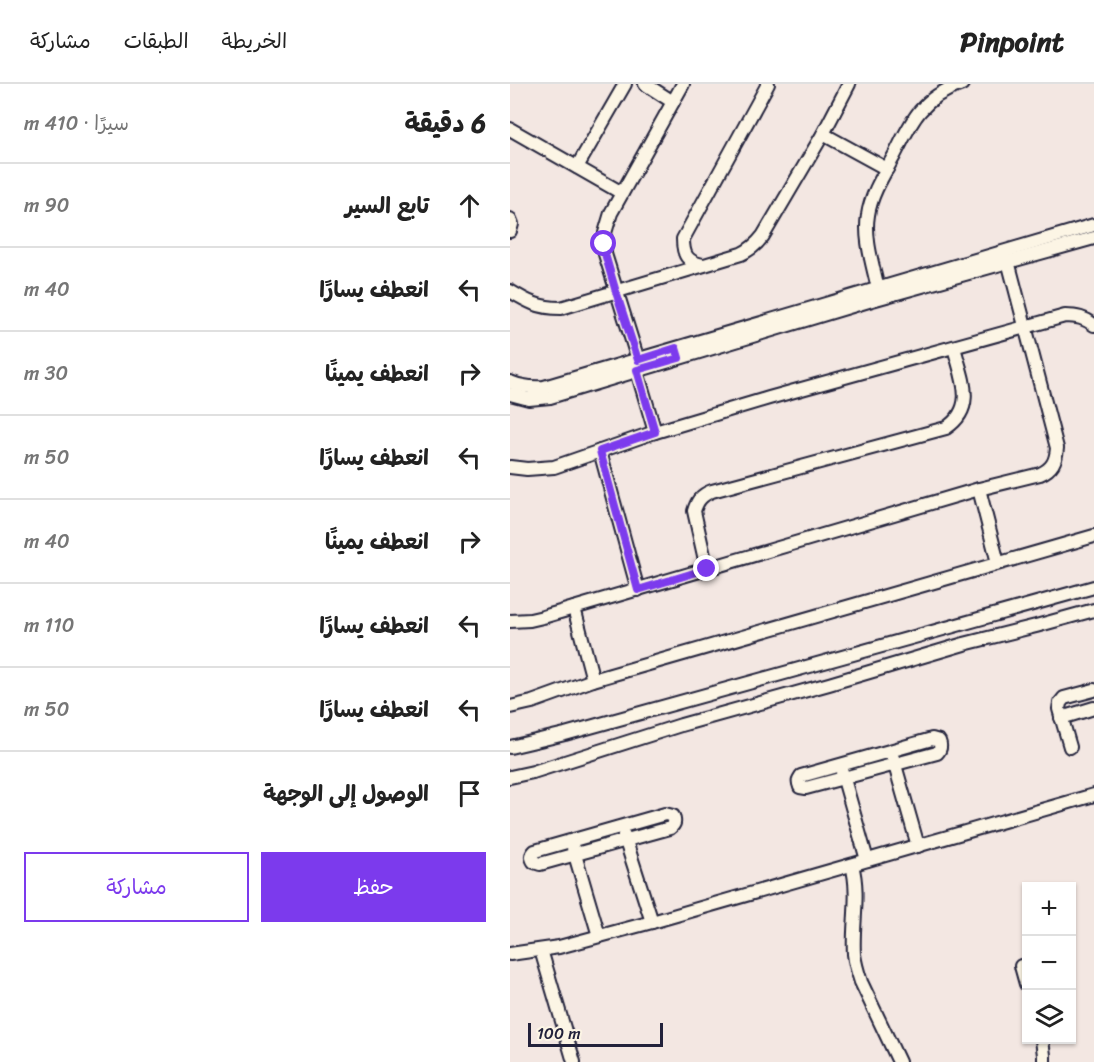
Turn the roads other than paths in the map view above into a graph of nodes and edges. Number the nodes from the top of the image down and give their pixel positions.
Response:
1 (625, 84) edge
2 (645, 84) edge
3 (683, 84) edge
4 (768, 84) edge
5 (849, 84) edge
6 (962, 84) edge
7 (673, 102) junction
8 (510, 129) edge
9 (823, 134) junction
10 (577, 167) junction
11 (887, 169) junction
12 (622, 193) junction
13 (510, 219) edge
14 (1094, 225) edge
15 (510, 231) edge
16 (1094, 238) edge
17 (1008, 261) junction
18 (705, 265) junction
19 (937, 276) junction
20 (878, 289) junction
21 (510, 291) edge
22 (616, 292) junction
23 (1094, 325) edge
24 (1026, 327) junction
25 (954, 347) junction
26 (677, 353) junction
27 (637, 365) junction
28 (510, 382) edge
29 (510, 394) edge
30 (655, 432) junction
31 (600, 451) junction
32 (510, 467) edge
33 (979, 489) junction
34 (1094, 536) edge
35 (998, 563) junction
36 (707, 569) junction
37 (1094, 587) edge
38 (638, 590) junction
39 (574, 608) junction
40 (1094, 610) edge
41 (510, 621) edge
42 (593, 680) junction
43 (1094, 690) edge
44 (510, 707) edge
45 (1094, 708) edge
46 (1061, 718) junction
47 (510, 747) edge
48 (1070, 747) dead end
49 (891, 751) junction
50 (895, 764) junction
51 (840, 765) junction
52 (510, 777) edge
53 (844, 778) junction
54 (1094, 795) edge
55 (622, 826) junction
56 (571, 841) junction
57 (626, 841) junction
58 (918, 846) junction
59 (575, 854) junction
60 (867, 861) junction
61 (852, 865) junction
62 (652, 922) junction
63 (599, 936) junction
64 (541, 950) junction
65 (510, 954) edge
66 (1021, 966) dead end
67 (1022, 970) edge
68 (1043, 1044) edge
69 (574, 1062) edge
70 (899, 1062) edge
71 (1044, 1062) edge

1 - 10 street
2 - 7 street
3 - 7 street
4 - 18 street
5 - 9 street
6 - 11 street
7 - 12 street
8 - 10 street
9 - 11 street
9 - 18 street
10 - 12 street
11 - 20 street
12 - 22 street
13 - 15 street
14 - 19 street
16 - 17 street
17 - 19 street
17 - 24 street
18 - 22 street
19 - 20 street
19 - 26 street
20 - 26 street
21 - 22 street
22 - 27 street
23 - 24 street
24 - 25 street
24 - 33 street
25 - 30 street
25 - 36 street
26 - 27 street
27 - 28 street
27 - 29 street
27 - 30 street
30 - 31 street
31 - 32 street
31 - 38 street
33 - 35 street
33 - 36 street
34 - 35 street
35 - 42 street
36 - 38 street
37 - 47 street
38 - 39 street
39 - 41 street
39 - 42 street
40 - 52 street
42 - 44 street
43 - 46 street
45 - 46 street
46 - 48 street
49 - 50 street
49 - 50 street
49 - 51 street
50 - 53 street
50 - 58 street
51 - 53 street
51 - 53 street
53 - 60 street
54 - 58 street
55 - 56 street
55 - 57 street
55 - 57 street
56 - 59 street
56 - 59 street
57 - 59 street
57 - 62 street
58 - 60 street
59 - 63 street
60 - 61 street
61 - 62 street
61 - 70 street
62 - 63 street
63 - 64 street
64 - 65 street
64 - 69 street
66 - 67 street
68 - 71 street

